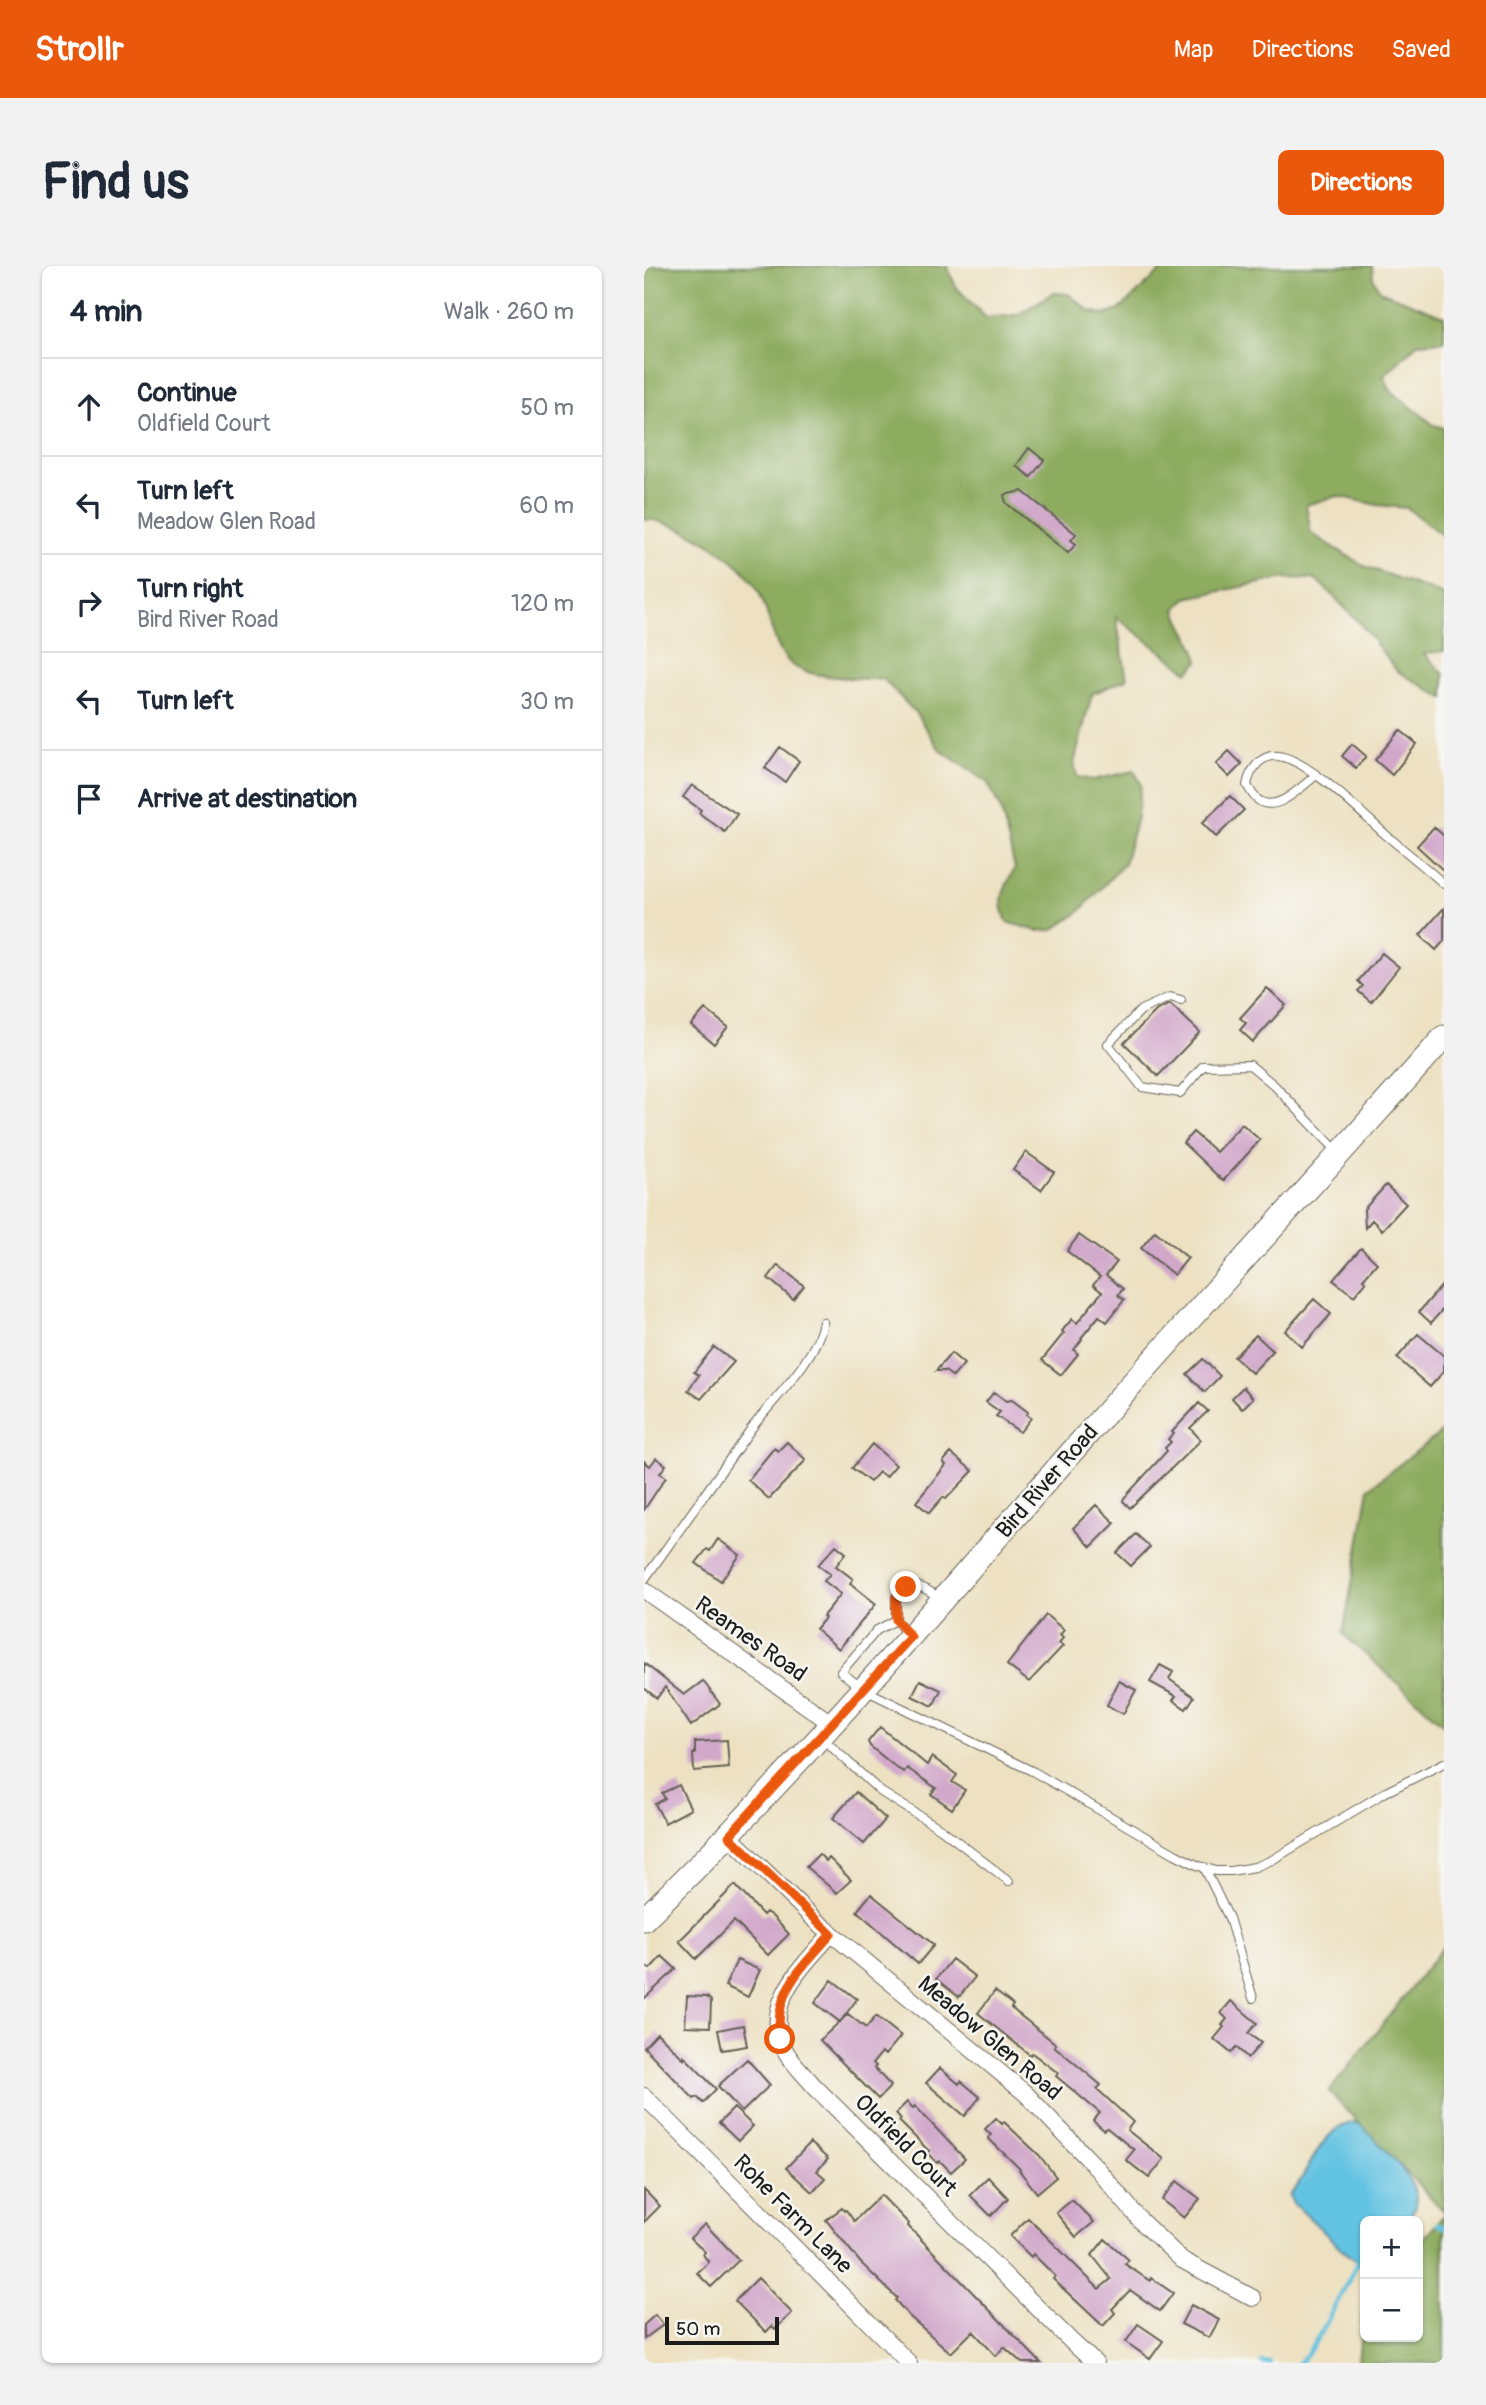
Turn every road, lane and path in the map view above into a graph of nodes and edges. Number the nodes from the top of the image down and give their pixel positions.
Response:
1 (1315, 775) junction
2 (1444, 884) edge
3 (1181, 1000) dead end
4 (1444, 1037) edge
5 (1340, 1154) junction
6 (823, 1322) dead end
7 (644, 1580) edge
8 (644, 1590) edge
9 (943, 1601) junction
10 (903, 1629) junction
11 (863, 1689) junction
12 (826, 1731) junction
13 (1444, 1763) edge
14 (729, 1836) junction
15 (1205, 1867) junction
16 (1009, 1881) dead end
17 (644, 1919) edge
18 (831, 1934) junction
19 (1253, 1998) dead end
20 (644, 2096) edge
21 (1253, 2298) dead end
22 (909, 2363) edge
23 (1095, 2363) edge

1 - 1 lane
1 - 2 lane
3 - 5 lane
4 - 5 street, Bird River Road
5 - 9 street, Bird River Road
6 - 7 lane
8 - 12 street, Reames Road
9 - 10 street, Bird River Road
9 - 10 lane
10 - 11 street, Bird River Road
11 - 12 street, Bird River Road
11 - 15 lane
12 - 14 street, Bird River Road
12 - 16 lane
13 - 15 lane
14 - 17 street, Bird River Road
14 - 18 street, Meadow Glen Road
15 - 19 lane
18 - 21 street, Meadow Glen Road
18 - 23 street, Oldfield Court
20 - 22 street, Rohe Farm Lane

